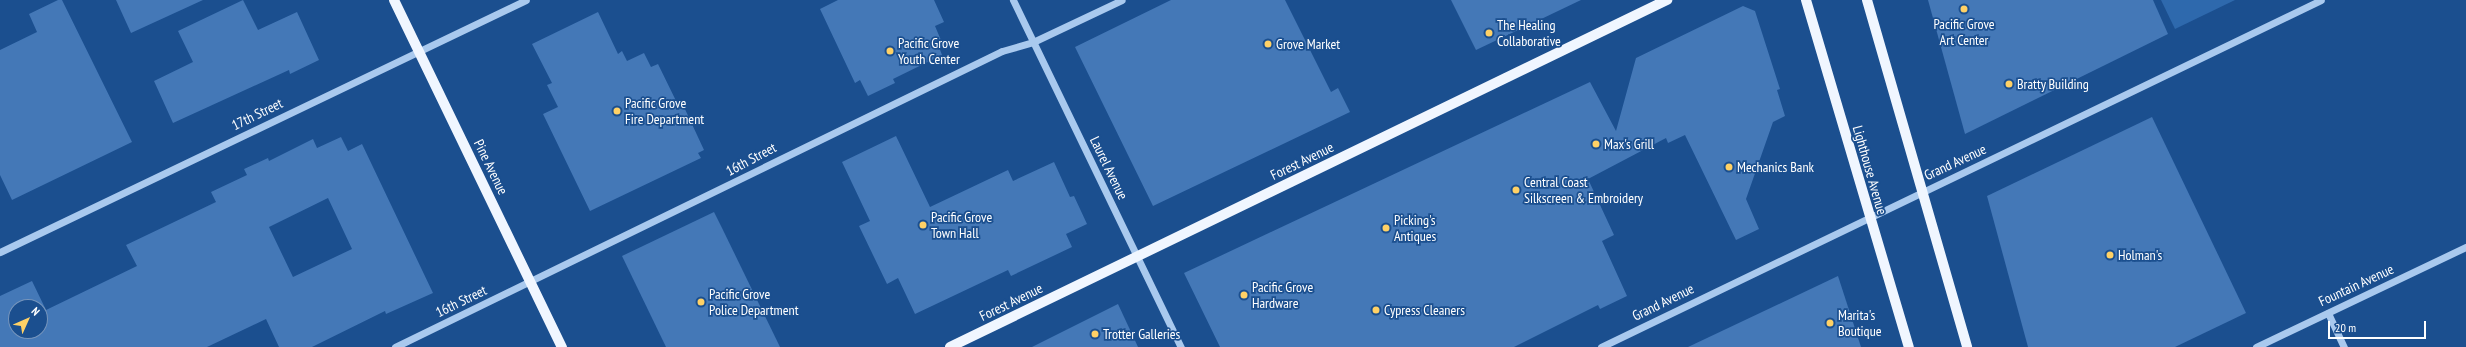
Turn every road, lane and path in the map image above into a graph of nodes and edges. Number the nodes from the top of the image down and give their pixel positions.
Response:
1 (394, 0) edge
2 (526, 0) edge
3 (1013, 0) edge
4 (1122, 0) edge
5 (1667, 0) edge
6 (1806, 0) edge
7 (1867, 0) edge
8 (2321, 0) edge
9 (1033, 42) junction
10 (418, 51) junction
11 (1922, 192) junction
12 (1869, 217) junction
13 (2466, 247) edge
14 (0, 252) edge
15 (1137, 258) junction
16 (531, 281) junction
17 (2328, 313) junction
18 (395, 347) edge
19 (562, 347) edge
20 (950, 347) edge
21 (1181, 347) edge
22 (1601, 347) edge
23 (1909, 347) edge
24 (1966, 347) edge
25 (2256, 347) edge
26 (2344, 347) edge

1 - 10 main road, Pine Avenue
2 - 10 street, 17th Street
3 - 9 street, Laurel Avenue
4 - 9 street, 16th Street
5 - 15 main road, Forest Avenue
6 - 12 main road, Lighthouse Avenue
7 - 11 main road
8 - 11 street, Grand Avenue
9 - 15 street, Laurel Avenue
9 - 16 street, 16th Street
10 - 14 street, 17th Street
10 - 16 main road, Pine Avenue
11 - 12 street, Grand Avenue
11 - 24 main road
12 - 22 street, Grand Avenue
12 - 23 main road, Lighthouse Avenue
13 - 17 street, Fountain Avenue
15 - 20 main road, Forest Avenue
15 - 21 street, Laurel Avenue
16 - 18 street, 16th Street
16 - 19 main road, Pine Avenue
17 - 25 street, Fountain Avenue
17 - 26 street

